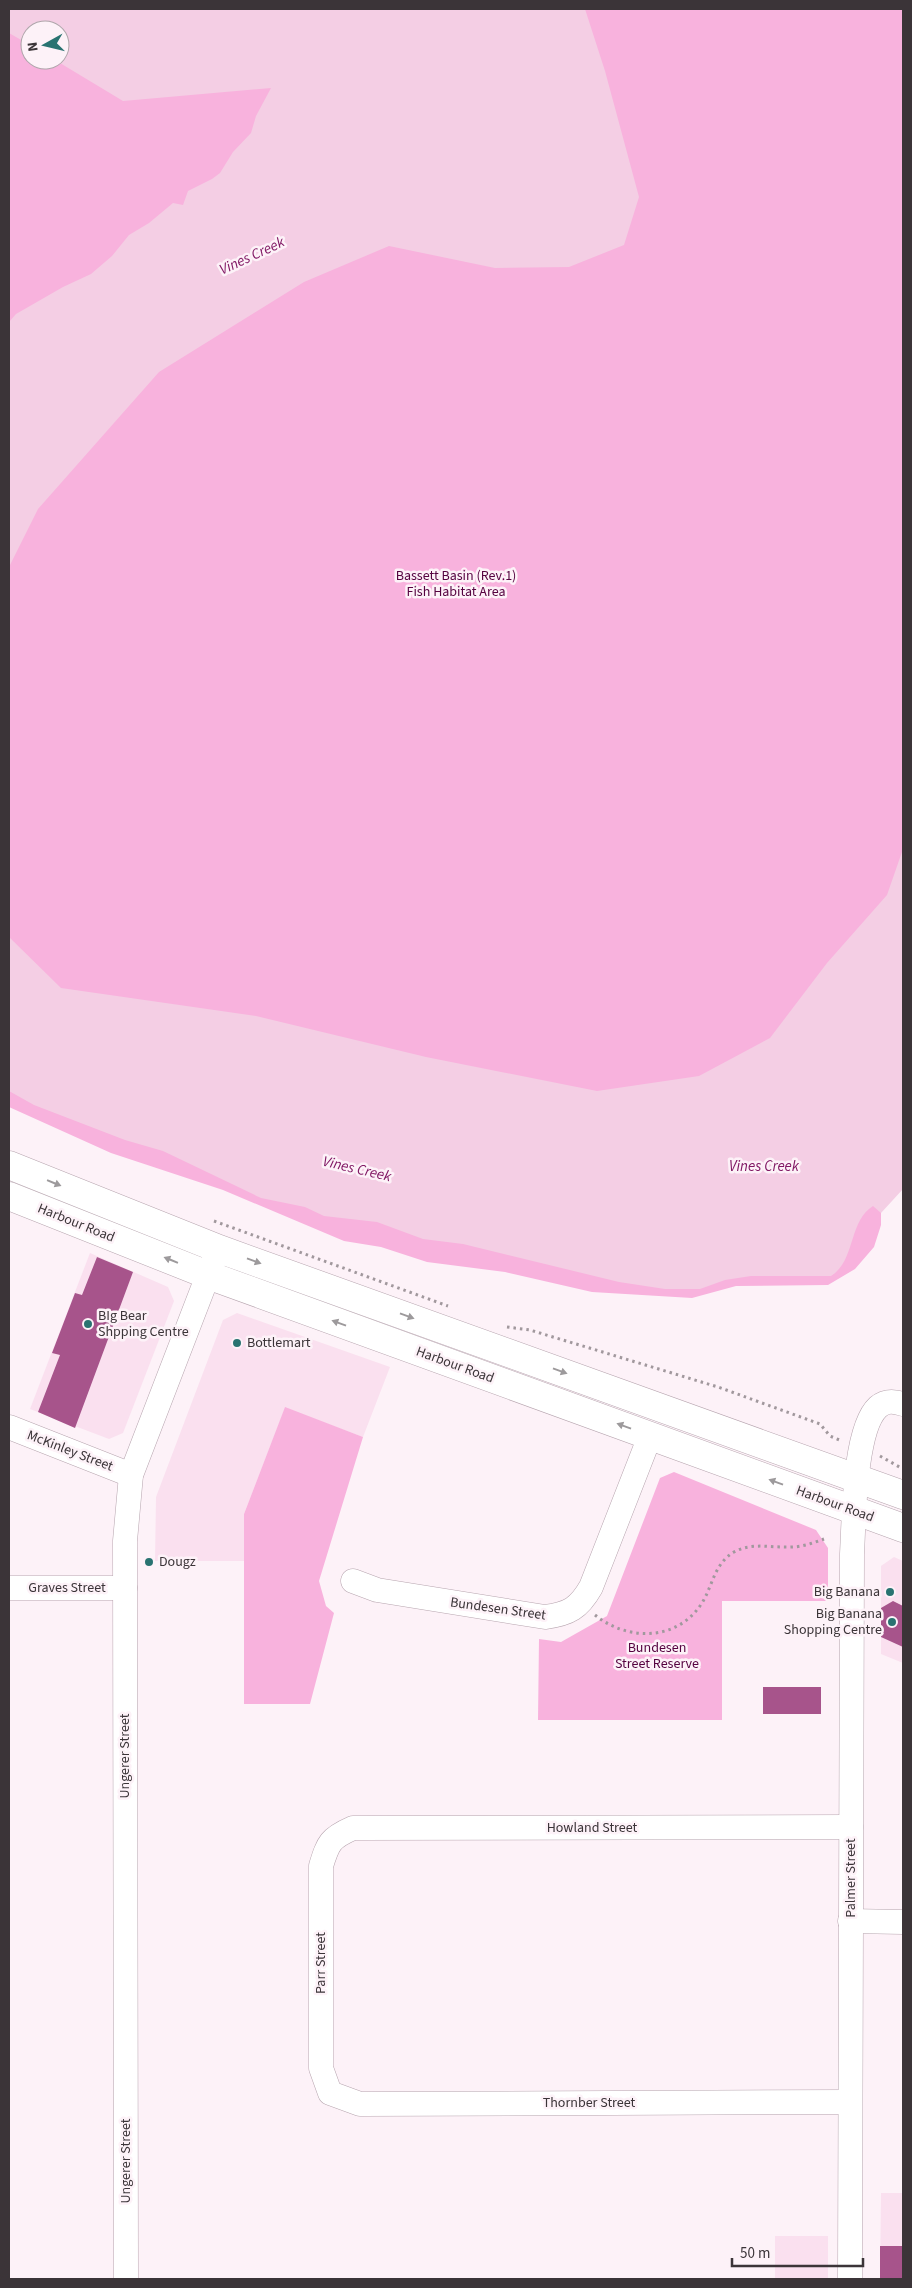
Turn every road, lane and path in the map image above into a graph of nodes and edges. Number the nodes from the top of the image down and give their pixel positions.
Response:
1 (9, 1165) edge
2 (9, 1196) edge
3 (209, 1219) dead end
4 (219, 1248) junction
5 (208, 1275) junction
6 (455, 1310) dead end
7 (504, 1327) dead end
8 (903, 1404) edge
9 (9, 1427) edge
10 (650, 1436) junction
11 (842, 1441) dead end
12 (874, 1453) dead end
13 (903, 1469) edge
14 (131, 1475) junction
15 (858, 1477) junction
16 (903, 1495) edge
17 (855, 1511) junction
18 (903, 1528) edge
19 (824, 1539) dead end
20 (353, 1582) dead end
21 (9, 1588) edge
22 (125, 1588) junction
23 (582, 1602) junction
24 (850, 1827) junction
25 (335, 1836) joint
26 (850, 1921) junction
27 (903, 1922) edge
28 (330, 2093) joint
29 (850, 2102) junction
30 (126, 2279) edge
31 (850, 2279) edge

1 -> 4 main road
5 -> 2 main road, Harbour Road
3 - 6 path
4 - 5 street, Ungerer Street
4 -> 15 main road
10 -> 5 main road, Harbour Road
5 - 14 street, Ungerer Street
7 - 11 path
8 - 15 street, Palmer Street
9 - 14 street, McKinley Street
17 -> 10 main road, Harbour Road
10 - 23 street, Bundesen Street
12 - 13 path
14 - 22 street, Ungerer Street
15 - 16 main road
15 - 17 street, Palmer Street
17 - 18 main road, Harbour Road
17 - 24 street, Palmer Street
19 - 23 path
20 - 23 street, Bundesen Street
21 - 22 street, Graves Street
22 - 30 street, Ungerer Street
24 - 25 street, Howland Street
24 - 26 street, Palmer Street
25 - 28 street, Parr Street
26 - 27 street
26 - 29 street, Palmer Street
28 - 29 street, Thornber Street
29 - 31 street, Palmer Street

